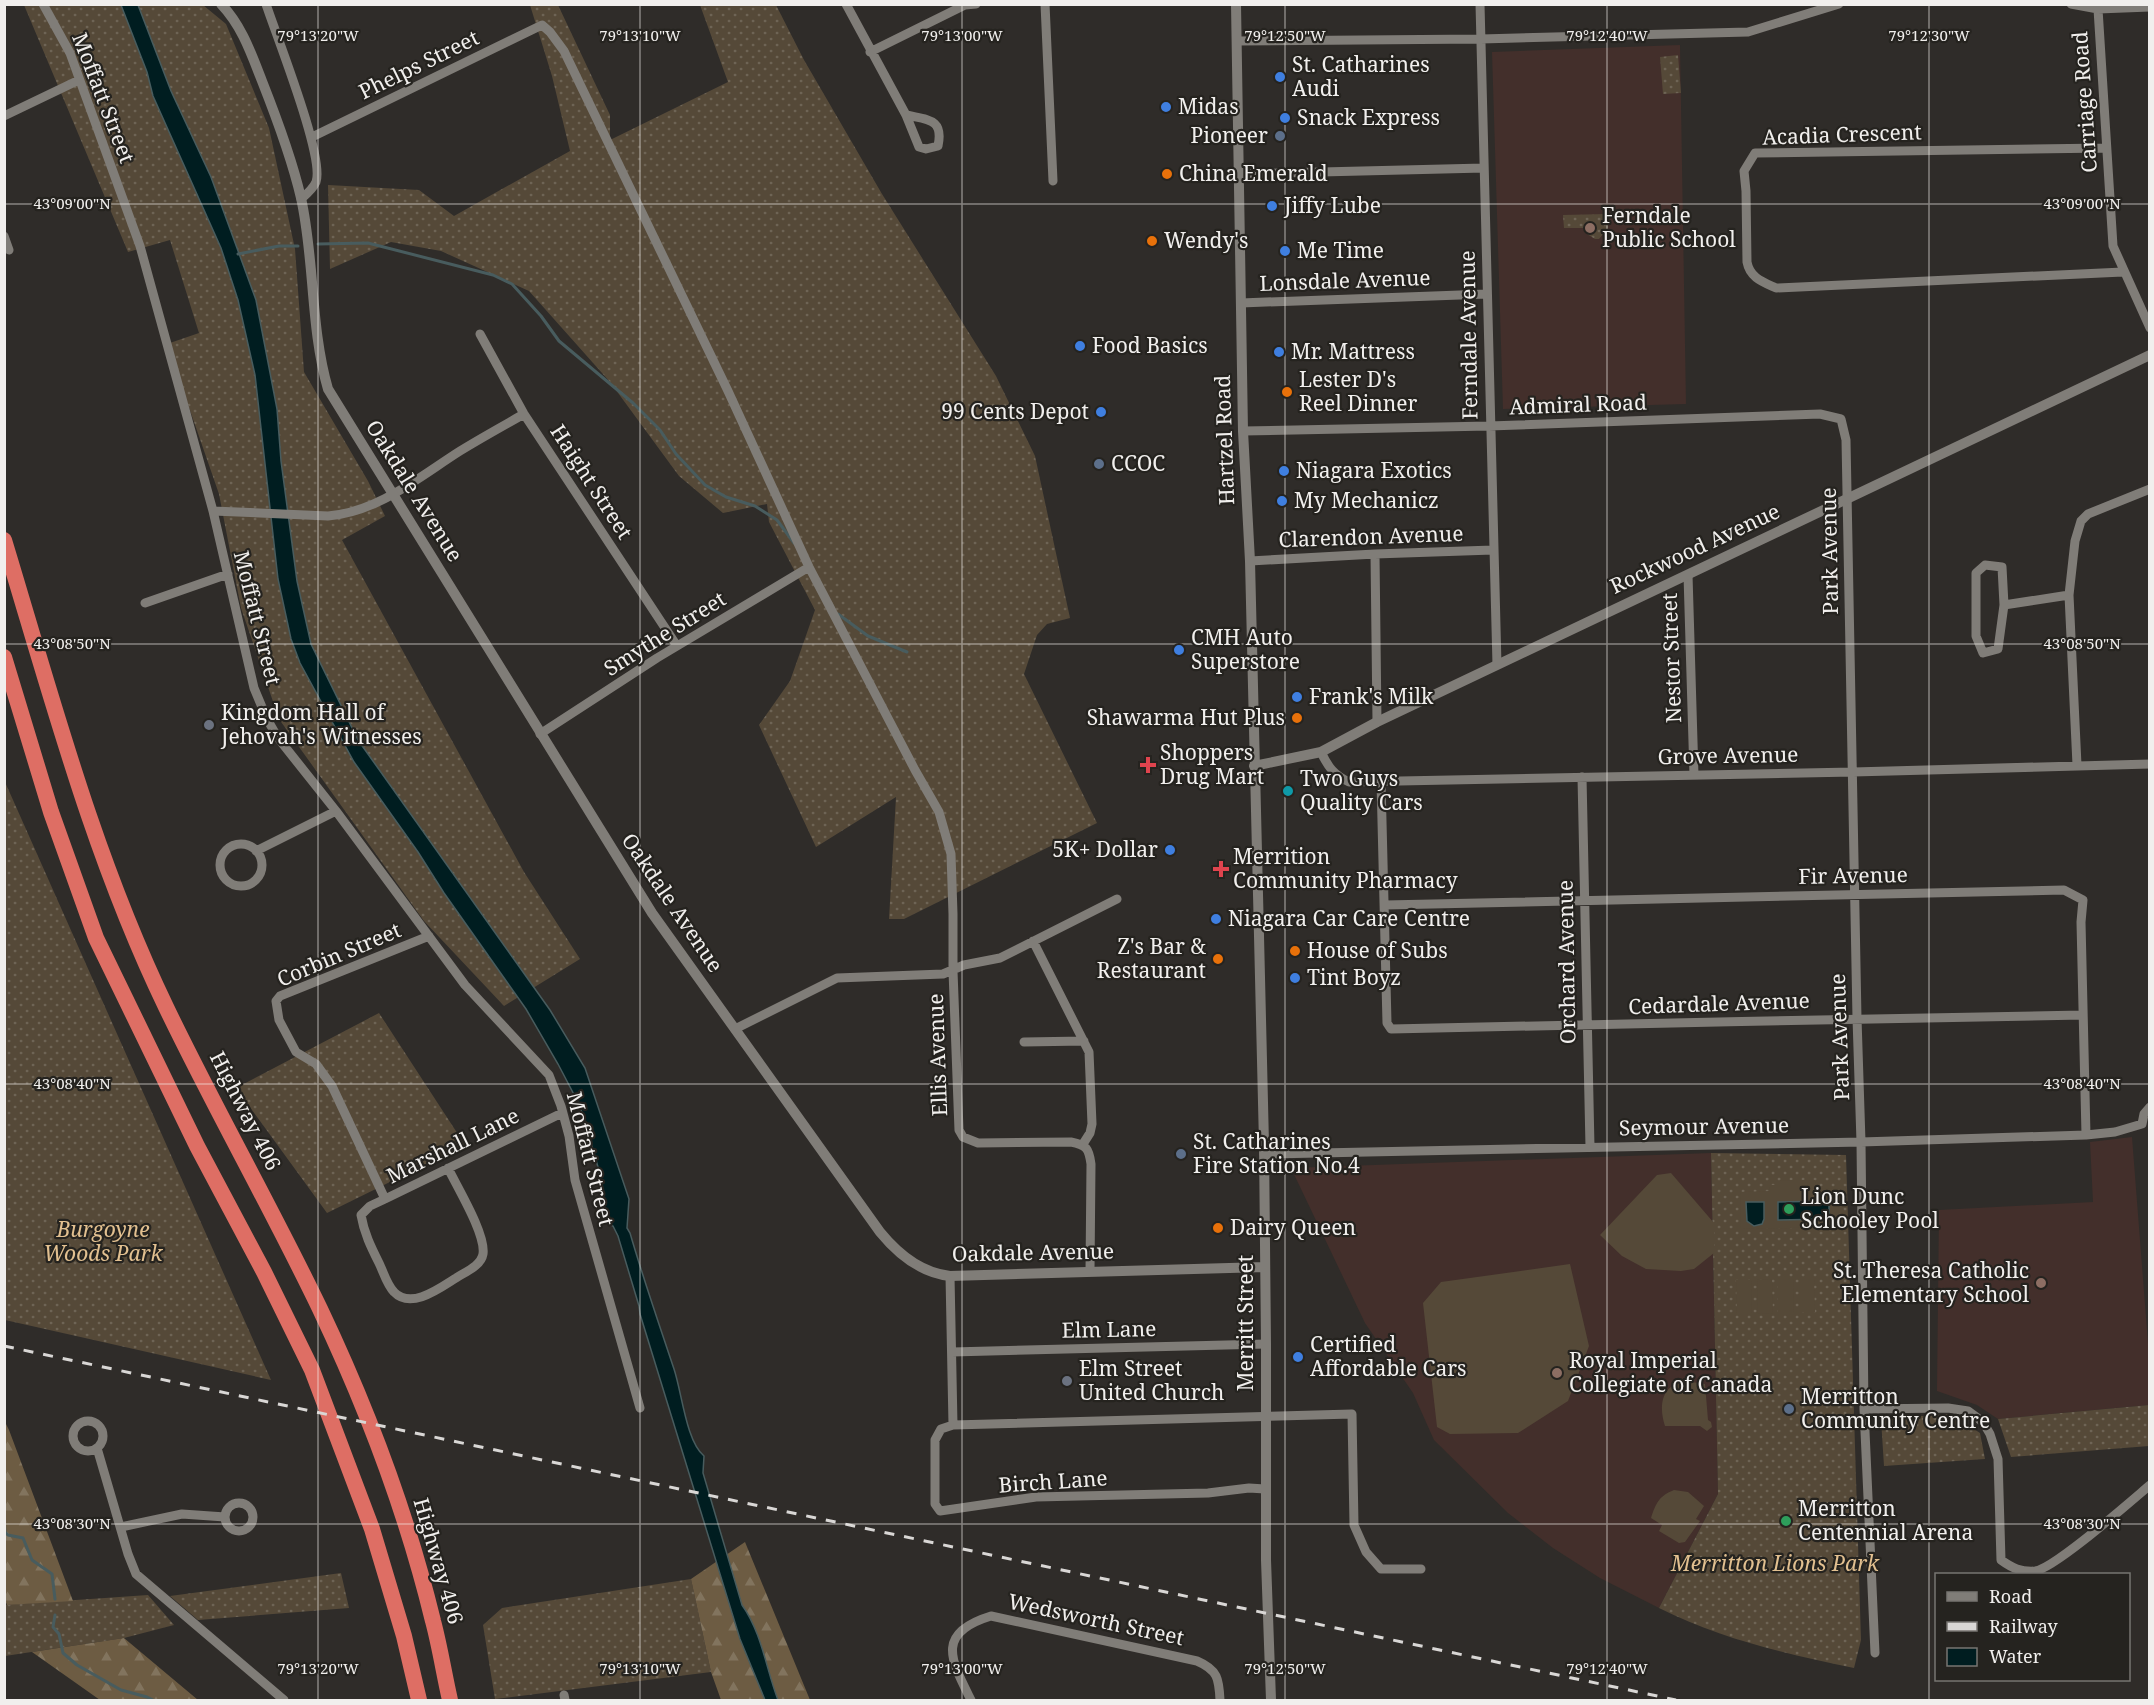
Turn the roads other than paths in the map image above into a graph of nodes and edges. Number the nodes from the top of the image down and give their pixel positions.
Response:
1 (43, 4) edge
2 (221, 4) edge
3 (266, 4) edge
4 (846, 4) edge
5 (976, 4) edge
6 (1045, 4) edge
7 (1236, 4) edge
8 (1480, 4) edge
9 (1839, 4) edge
10 (2071, 4) edge
11 (2150, 7) edge
12 (2098, 9) junction
13 (1481, 39) junction
14 (1237, 41) junction
15 (870, 52) junction
16 (79, 80) junction
17 (906, 115) dead end
18 (4, 116) edge
19 (312, 137) junction
20 (2106, 148) junction
21 (1484, 168) junction
22 (1240, 174) junction
23 (1053, 181) dead end
24 (301, 199) junction
25 (4, 236) edge
26 (9, 250) dead end
27 (2123, 272) junction
28 (1487, 294) junction
29 (1241, 303) junction
30 (2150, 328) edge
31 (480, 334) dead end
32 (2150, 355) edge
33 (524, 414) junction
34 (1841, 419) joint
35 (1490, 426) junction
36 (1243, 431) junction
37 (2150, 489) edge
38 (394, 494) junction
39 (1847, 498) junction
40 (213, 511) junction
41 (4, 540) edge
42 (1493, 550) junction
43 (1375, 554) junction
44 (1250, 561) junction
45 (809, 567) junction
46 (228, 574) junction
47 (1688, 575) junction
48 (2069, 595) junction
49 (145, 603) dead end
50 (2004, 605) junction
51 (677, 646) junction
52 (4, 657) edge
53 (1497, 665) junction
54 (1377, 722) junction
55 (540, 734) junction
56 (1321, 752) junction
57 (2150, 764) edge
58 (2077, 765) junction
59 (1254, 766) junction
60 (1853, 772) junction
61 (1694, 775) junction
62 (1582, 777) junction
63 (1381, 781) junction
64 (336, 811) junction
65 (256, 851) junction
66 (1855, 894) junction
67 (1117, 899) dead end
68 (1583, 901) junction
69 (1385, 905) junction
70 (429, 936) junction
71 (1033, 941) junction
72 (952, 971) junction
73 (2083, 1015) junction
74 (1857, 1018) junction
75 (1587, 1026) junction
76 (735, 1029) junction
77 (1084, 1041) junction
78 (1023, 1042) dead end
79 (2150, 1107) edge
80 (562, 1113) junction
81 (2146, 1127) edge
82 (2086, 1136) junction
83 (1861, 1142) junction
84 (1083, 1144) junction
85 (1590, 1147) junction
86 (1264, 1154) junction
87 (448, 1168) junction
88 (386, 1198) junction
89 (1265, 1267) junction
90 (1090, 1271) junction
91 (950, 1276) junction
92 (1266, 1344) junction
93 (952, 1352) junction
94 (640, 1408) dead end
95 (1864, 1409) junction
96 (1266, 1416) junction
97 (953, 1425) junction
98 (97, 1448) dead end
99 (2150, 1485) edge
100 (1266, 1489) junction
101 (225, 1517) dead end
102 (121, 1527) junction
103 (1421, 1569) dead end
104 (1875, 1653) dead end
105 (284, 1701) edge
106 (419, 1701) edge
107 (450, 1701) edge
108 (971, 1701) edge
109 (1220, 1701) edge
110 (1271, 1701) edge

1 - 16 street, Moffatt Street
2 - 24 street
3 - 19 street
4 - 15 street
5 - 15 street
6 - 23 street
7 - 14 street, Hartzel Road
8 - 13 street, Ferndale Avenue
9 - 13 street
10 - 12 street
11 - 12 street
12 - 20 street, Carriage Road
13 - 14 street
13 - 21 street, Ferndale Avenue
14 - 22 street, Hartzel Road
15 - 17 street
16 - 18 street
16 - 40 street, Moffatt Street
19 - 24 street
19 - 45 street, Phelps Street
20 - 27 street, Carriage Road
20 - 27 street, Acadia Crescent
21 - 22 street
21 - 28 street, Ferndale Avenue
22 - 29 street, Hartzel Road
24 - 38 street, Oakdale Avenue
25 - 26 street
27 - 30 street, Carriage Road
28 - 29 street, Lonsdale Avenue
28 - 35 street, Ferndale Avenue
29 - 36 street, Hartzel Road
31 - 33 street, Haight Street
32 - 39 street, Rockwood Avenue
33 - 38 street
33 - 51 street, Haight Street
34 - 35 street, Admiral Road
34 - 39 street, Park Avenue
35 - 36 street, Admiral Road
35 - 42 street, Ferndale Avenue
36 - 44 street, Hartzel Road
37 - 48 street
38 - 40 street
38 - 55 street, Oakdale Avenue
39 - 47 street, Rockwood Avenue
39 - 60 street, Park Avenue
40 - 46 street, Moffatt Street
41 - 107 highway, Highway 406
42 - 43 street, Clarendon Avenue
42 - 53 street, Ferndale Avenue
43 - 44 street, Clarendon Avenue
43 - 54 street
44 - 59 street, Hartzel Road
45 - 51 street, Smythe Street
45 - 72 street
46 - 49 street
46 - 64 street, Moffatt Street
47 - 53 street, Rockwood Avenue
47 - 61 street, Nestor Street
48 - 50 street
48 - 58 street
50 - 50 street
51 - 55 street, Smythe Street
52 - 106 highway
53 - 54 street, Rockwood Avenue
54 - 56 street, Rockwood Avenue
55 - 76 street, Oakdale Avenue
56 - 59 street, Rockwood Avenue
56 - 63 street, Grove Avenue
57 - 58 street, Grove Avenue
58 - 60 street, Grove Avenue
59 - 86 street, Merritt Street
60 - 61 street, Grove Avenue
60 - 66 street, Park Avenue
61 - 62 street, Grove Avenue
62 - 63 street, Grove Avenue
62 - 68 street, Orchard Avenue
63 - 69 street
64 - 65 street
64 - 70 street, Moffatt Street
65 - 65 street
66 - 68 street, Fir Avenue
66 - 73 street, Fir Avenue
66 - 74 street, Park Avenue
67 - 71 street
68 - 69 street, Fir Avenue
68 - 75 street, Orchard Avenue
69 - 75 street, Cedardale Avenue
70 - 80 street, Moffatt Street
70 - 88 street, Corbin Street
71 - 72 street
71 - 77 street
72 - 76 street
72 - 84 street, Ellis Avenue
73 - 74 street, Cedardale Avenue
73 - 82 street, Fir Avenue
74 - 75 street, Cedardale Avenue
74 - 83 street, Park Avenue
75 - 85 street, Orchard Avenue
76 - 91 street, Oakdale Avenue
77 - 78 street
77 - 84 street
79 - 81 street, Seymour Avenue
80 - 87 street, Marshall Lane
80 - 94 street, Moffatt Street
81 - 82 street, Seymour Avenue
82 - 83 street, Seymour Avenue
83 - 85 street, Seymour Avenue
83 - 95 street, Park Avenue
84 - 90 street
85 - 86 street, Seymour Avenue
86 - 89 street, Merritt Street
87 - 88 street, Marshall Lane
87 - 88 street, Marshall Lane
89 - 90 street, Oakdale Avenue
89 - 92 street, Merritt Street
90 - 91 street, Oakdale Avenue
91 - 93 street
92 - 93 street, Elm Lane
92 - 96 street, Merritt Street
93 - 97 street
95 - 99 street
95 - 104 street, Park Avenue
96 - 97 street
96 - 100 street, Merritt Street
96 - 103 street
97 - 100 street, Birch Lane
98 - 102 street
100 - 110 street, Merritt Street
101 - 102 street
102 - 105 street
108 - 109 street, Wedsworth Street

